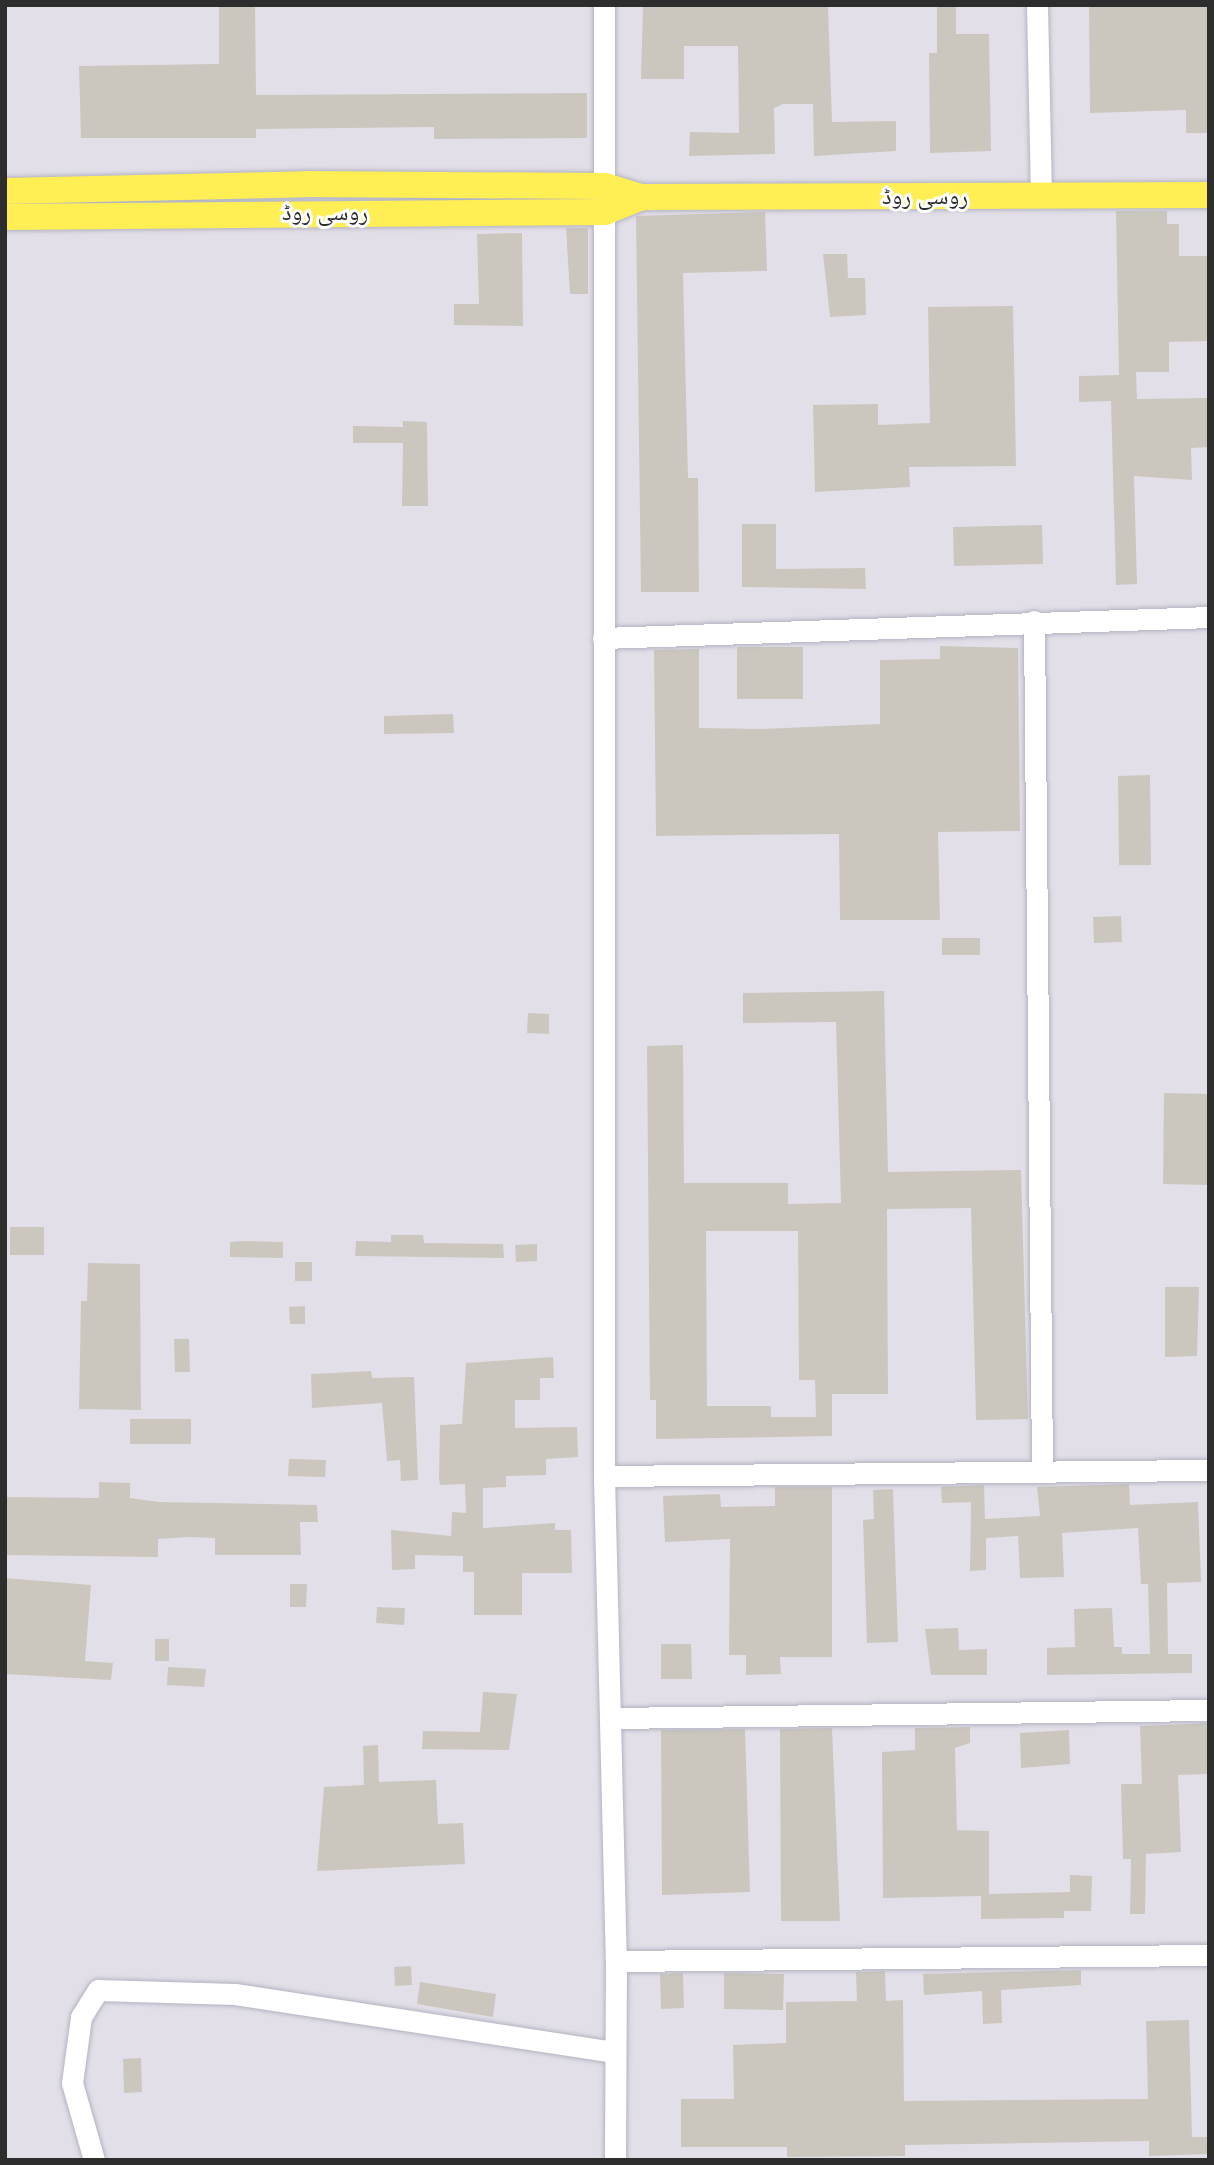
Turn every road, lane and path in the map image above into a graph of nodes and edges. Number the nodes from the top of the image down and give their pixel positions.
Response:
1 (604, 5) edge
2 (1037, 5) edge
3 (605, 186) junction
4 (5, 191) edge
5 (1209, 195) edge
6 (1041, 196) junction
7 (642, 197) junction
8 (605, 212) junction
9 (5, 217) edge
10 (1209, 617) edge
11 (1034, 621) junction
12 (603, 638) junction
13 (1042, 1470) junction
14 (1209, 1470) edge
15 (604, 1476) junction
16 (1209, 1710) edge
17 (612, 1718) junction
18 (1209, 1955) edge
19 (616, 1961) junction
20 (614, 2052) junction
21 (94, 2160) edge
22 (615, 2160) edge

1 - 3 street
2 - 6 street
3 - 4 main road, روسی روڈ
3 - 7 main road, روسی روڈ
3 - 8 street
5 - 6 main road, روسی روڈ
6 - 7 main road, روسی روڈ
7 - 8 main road, روسی روڈ
8 - 9 main road, روسی روڈ
8 - 12 street
10 - 11 street
11 - 12 street
11 - 13 street
12 - 15 street
13 - 14 street
13 - 15 street
15 - 17 street
16 - 17 street
17 - 19 street
18 - 19 street
19 - 20 street
20 - 21 street
20 - 22 street

